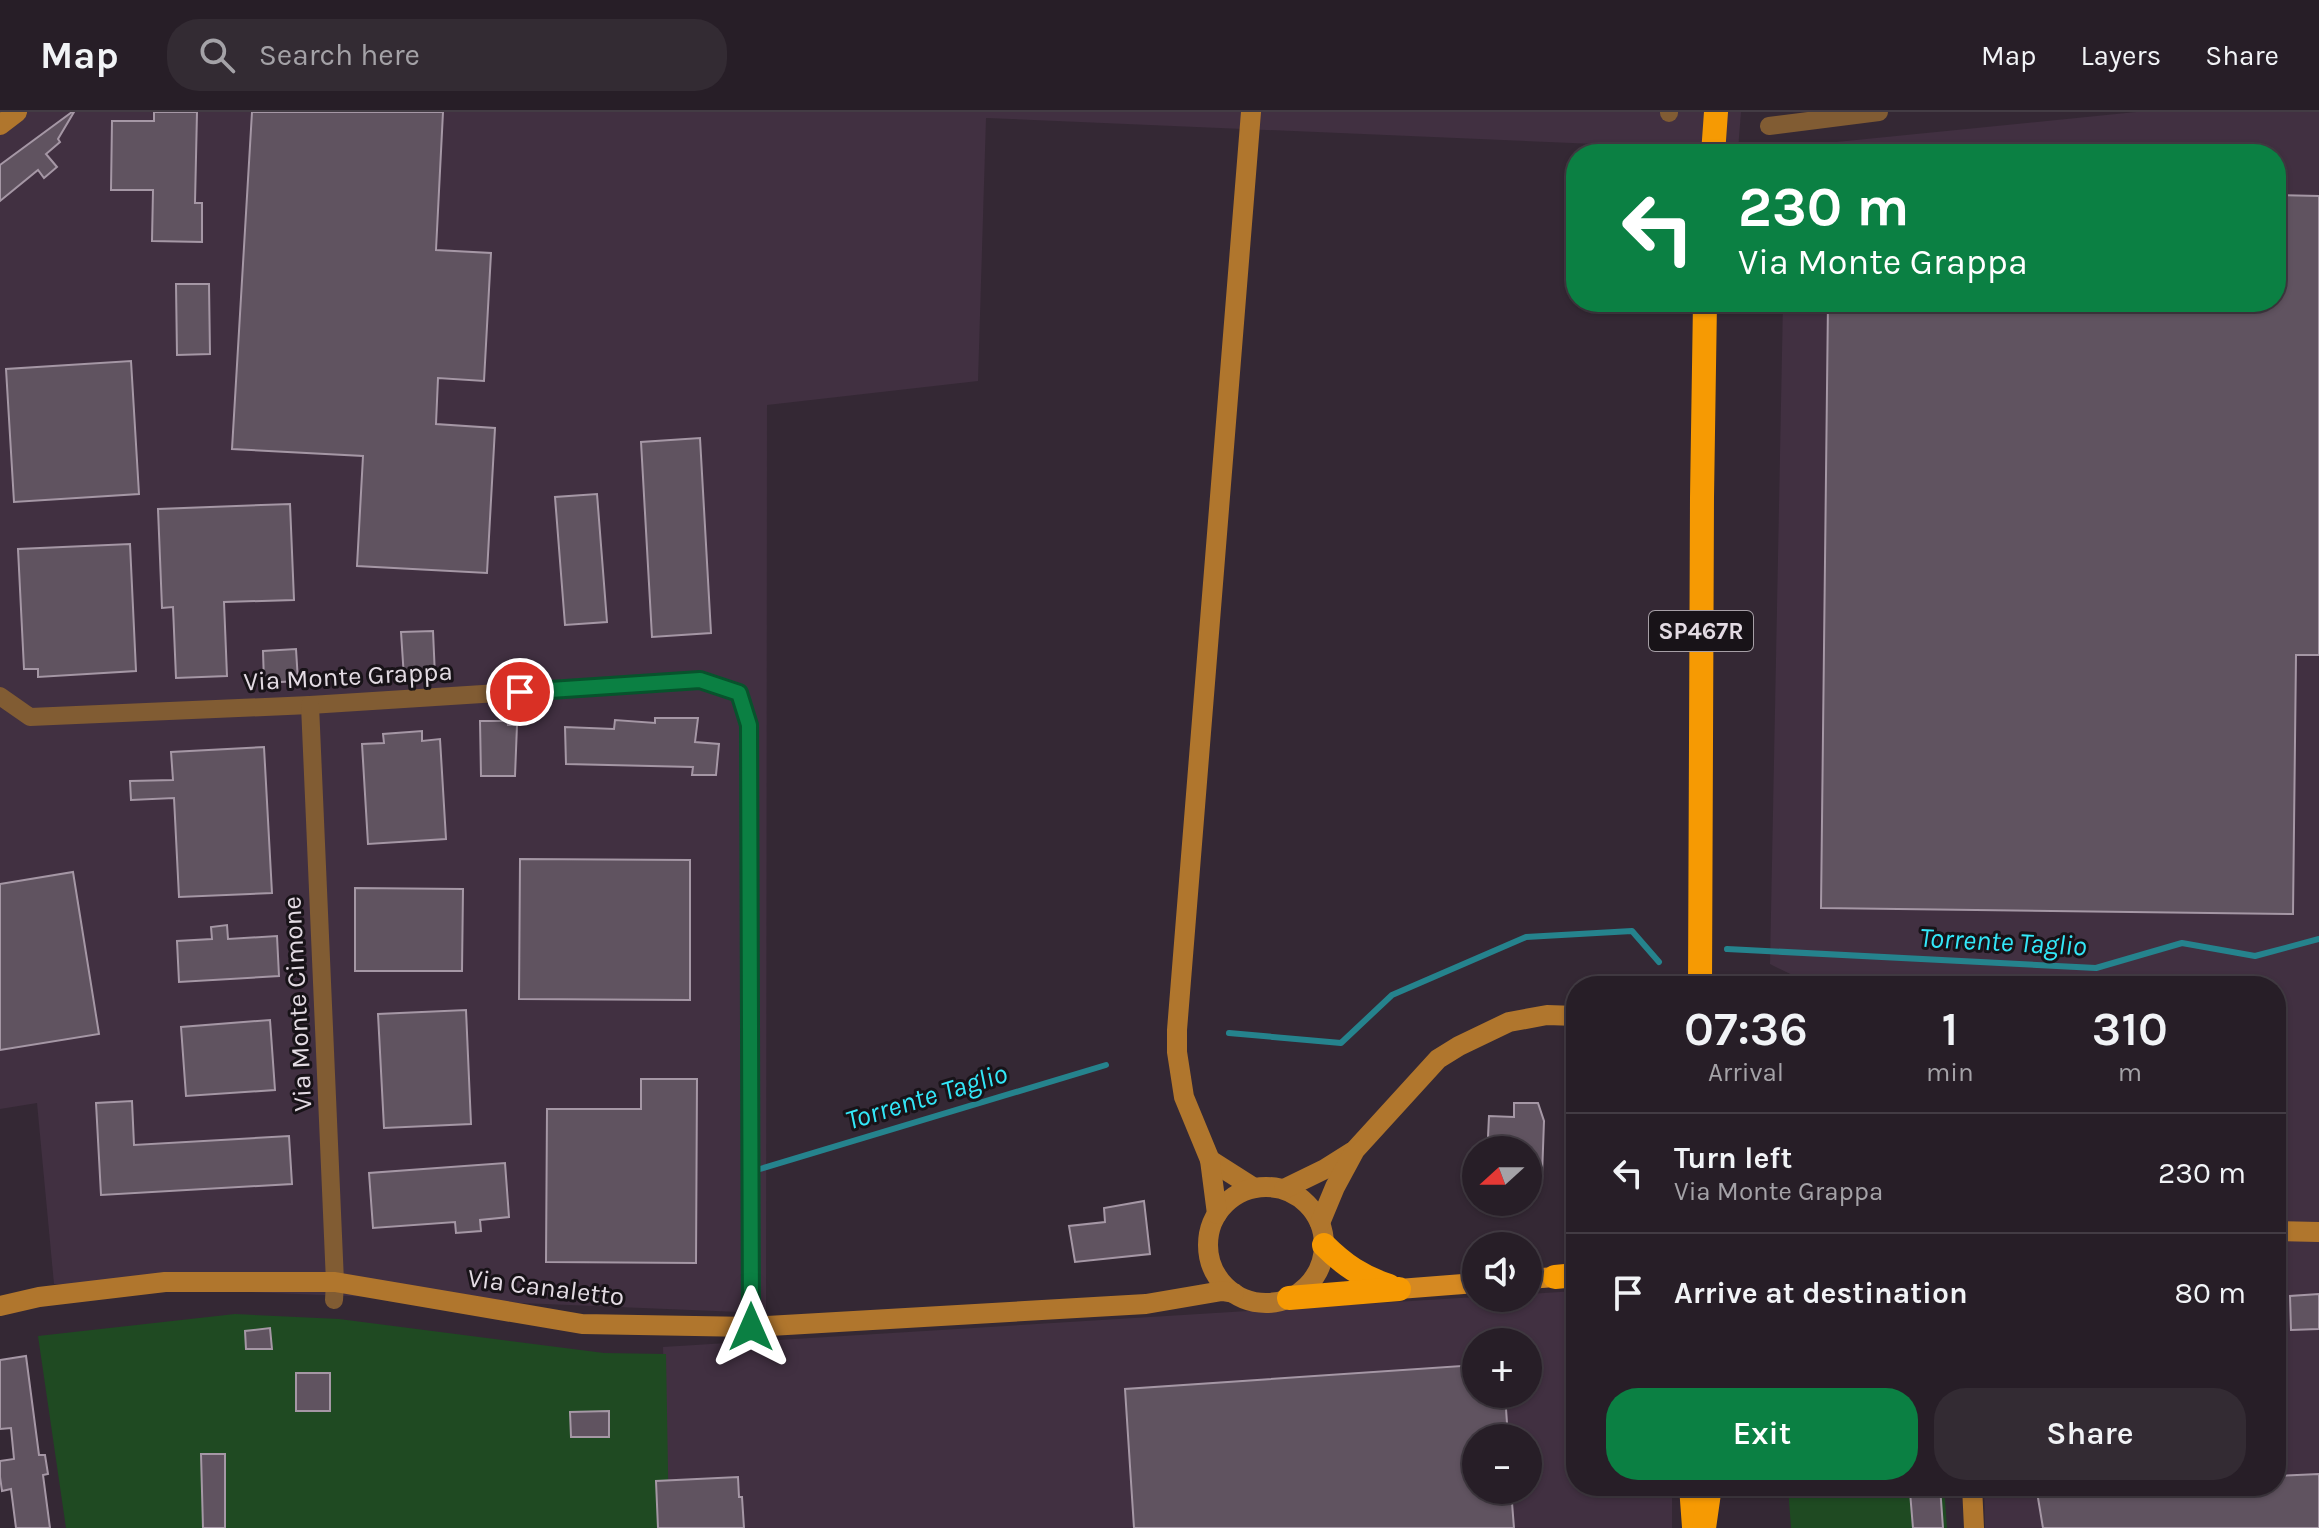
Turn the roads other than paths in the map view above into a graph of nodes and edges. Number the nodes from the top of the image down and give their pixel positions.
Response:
1 (17, 112) edge
2 (1251, 112) edge
3 (1716, 112) edge
4 (1879, 112) edge
5 (0, 125) edge
6 (1769, 126) dead end
7 (1714, 144) edge
8 (1705, 312) edge
9 (0, 696) edge
10 (310, 705) junction
11 (1700, 976) edge
12 (1566, 1016) edge
13 (1355, 1150) junction
14 (1210, 1160) junction
15 (1254, 1188) junction
16 (1284, 1189) junction
17 (1217, 1214) junction
18 (2286, 1231) edge
19 (2319, 1232) edge
20 (1322, 1234) junction
21 (1208, 1243) junction
22 (1566, 1276) edge
23 (1542, 1278) edge
24 (1462, 1284) edge
25 (1399, 1289) junction
26 (335, 1291) junction
27 (1234, 1293) junction
28 (1289, 1298) junction
29 (1183, 1299) junction
30 (0, 1306) edge
31 (751, 1327) junction
32 (1693, 1496) edge
33 (1698, 1496) edge
34 (1707, 1496) edge
35 (1972, 1496) edge
36 (1699, 1528) edge
37 (1974, 1528) edge

1 - 5 main road
2 - 14 main road
3 - 7 highway
4 - 6 street
8 - 11 highway, SP467R
9 - 10 street, Via Monte Grappa
10 - 26 street, Via Monte Cimone
10 - 31 street, Via Monte Grappa
12 - 13 main road
13 - 16 main road
13 - 20 main road
14 - 15 main road
14 - 17 main road
15 - 16 main road
15 - 17 main road
16 - 20 main road
17 - 21 main road
18 - 19 main road
20 - 25 highway
20 - 28 main road
21 - 27 main road
21 - 29 main road
22 - 23 main road
24 - 25 main road
25 - 28 highway
26 - 30 main road, Via Canaletto
26 - 31 main road, Via Canaletto
27 - 28 main road
27 - 29 main road, Via Canaletto
29 - 31 main road, Via Canaletto
32 - 36 highway
33 - 36 highway
34 - 36 highway
35 - 37 main road

